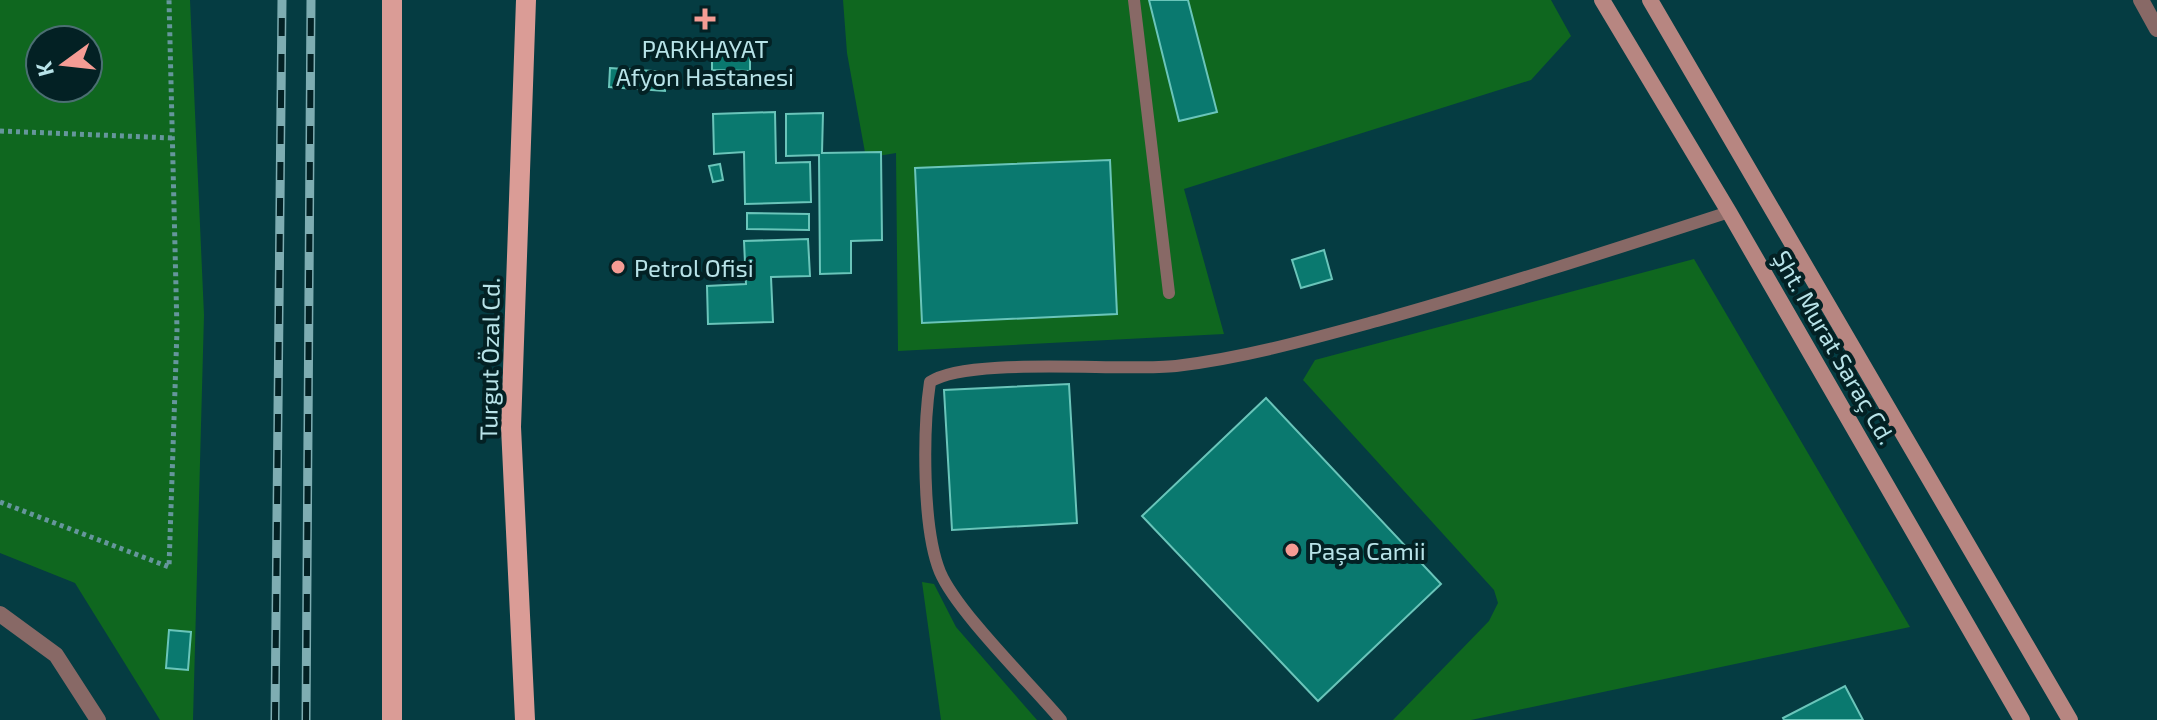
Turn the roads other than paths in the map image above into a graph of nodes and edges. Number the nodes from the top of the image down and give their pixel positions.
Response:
1 (392, 0) edge
2 (526, 0) edge
3 (1134, 0) edge
4 (1602, 0) edge
5 (1650, 0) edge
6 (2141, 0) edge
7 (2157, 29) edge
8 (1729, 212) junction
9 (1169, 293) dead end
10 (0, 614) edge
11 (98, 720) edge
12 (392, 720) edge
13 (525, 720) edge
14 (1061, 720) edge
15 (2022, 720) edge
16 (2070, 720) edge

1 - 12 main road
2 - 13 main road, Turgut Özal Cd.
3 - 9 lane
4 - 8 street, Şht. Murat Saraç Cd.
5 - 16 street, Şht. Murat Saraç Cd.
6 - 7 street
8 - 14 lane
8 - 15 street, Şht. Murat Saraç Cd.
10 - 11 street

